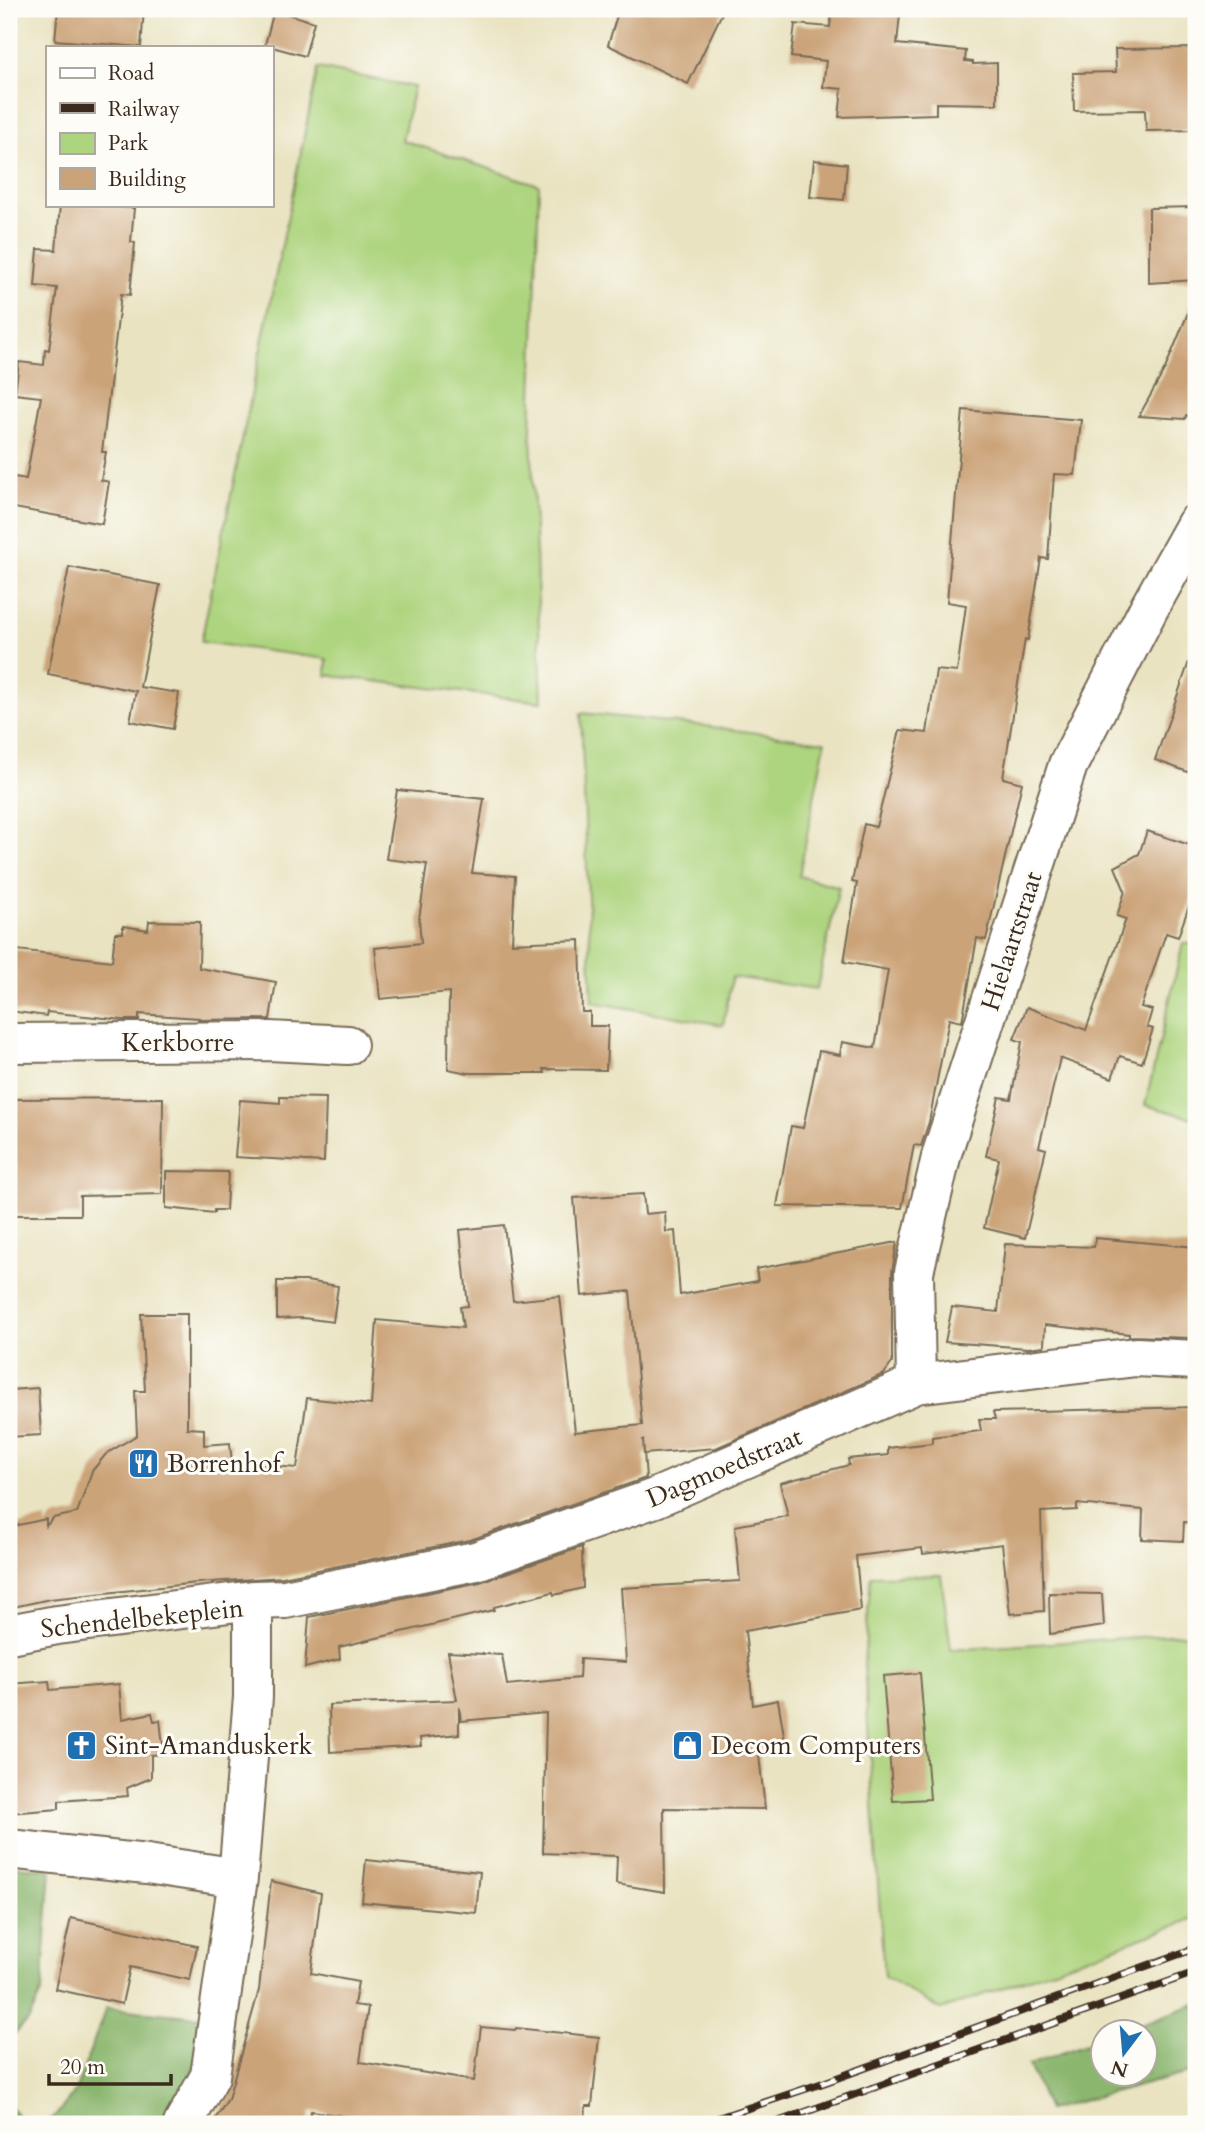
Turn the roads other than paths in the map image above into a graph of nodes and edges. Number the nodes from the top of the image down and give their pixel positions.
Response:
1 (1196, 524) edge
2 (9, 1043) edge
3 (348, 1045) dead end
4 (1196, 1360) edge
5 (916, 1384) junction
6 (253, 1600) junction
7 (9, 1634) edge
8 (9, 1849) edge
9 (238, 1878) junction
10 (183, 2124) edge

1 - 5 street, Hielaartstraat
2 - 3 street, Kerkborre
4 - 5 street, Dagmoedstraat
5 - 6 street, Dagmoedstraat
6 - 7 street, Schendelbekeplein
6 - 9 street, Schendelbekeplein
8 - 9 street
9 - 10 street, Schendelbekeplein

